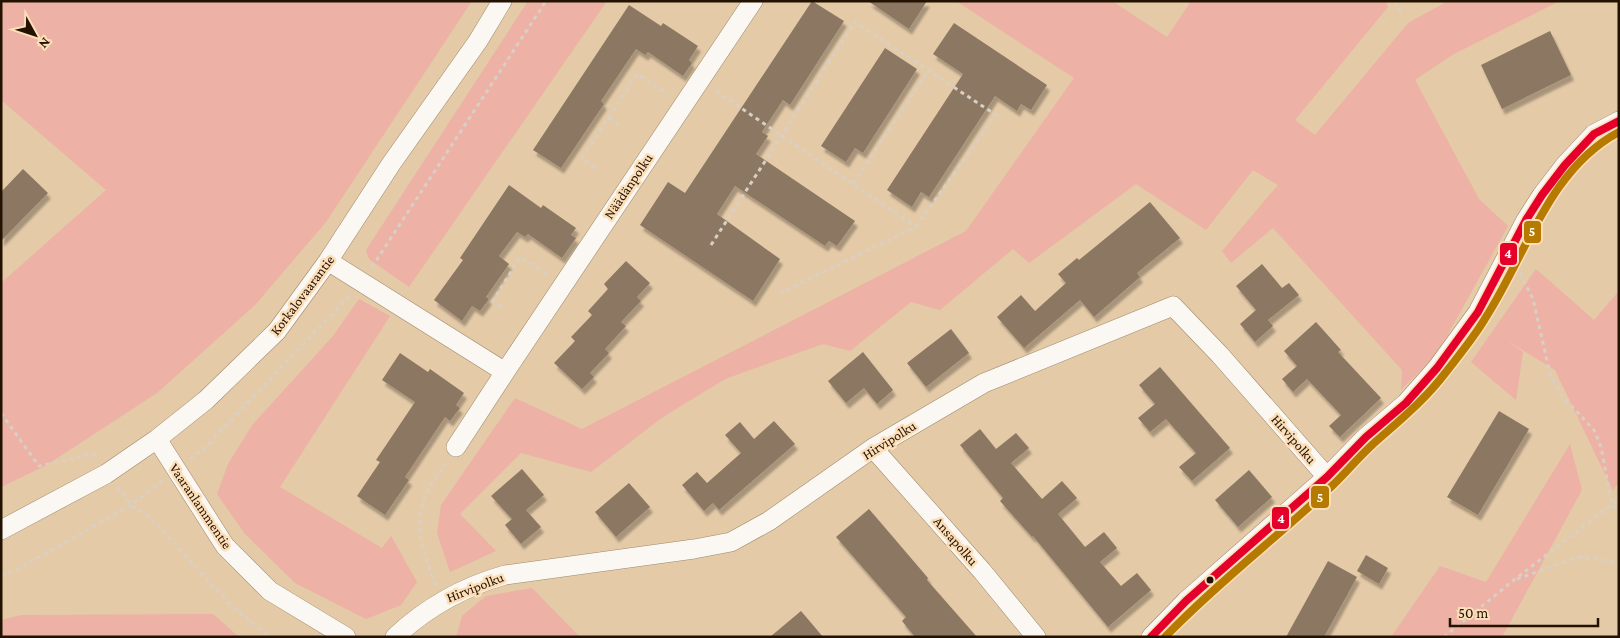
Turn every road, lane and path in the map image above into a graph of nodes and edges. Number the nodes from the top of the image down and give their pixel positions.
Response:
1 (502, 1) edge
2 (753, 1) edge
3 (1395, 1) edge
4 (1402, 14) dead end
5 (929, 70) junction
6 (700, 81) junction
7 (684, 104) junction
8 (608, 118) junction
9 (1619, 121) edge
10 (621, 126) dead end
11 (782, 135) junction
12 (595, 166) dead end
13 (853, 184) junction
14 (916, 226) junction
15 (711, 245) dead end
16 (328, 261) junction
17 (1517, 268) dead end
18 (563, 284) junction
19 (780, 293) dead end
20 (501, 306) dead end
21 (505, 372) junction
22 (1, 413) edge
23 (157, 439) junction
24 (456, 448) joint
25 (873, 448) junction
26 (106, 474) junction
27 (1327, 477) junction
28 (1619, 499) edge
29 (1612, 505) junction
30 (1619, 510) edge
31 (1, 530) edge
32 (1619, 562) edge
33 (1514, 580) junction
34 (442, 599) junction
35 (269, 637) edge
36 (346, 637) edge
37 (395, 637) edge
38 (1036, 637) edge
39 (1151, 637) edge
40 (1444, 637) edge

1 - 16 street, Korkalovaarantie
2 - 6 street, Näädänpolku
3 - 4 path
5 - 11 path
5 - 13 path
5 - 14 path
6 - 7 street, Näädänpolku
6 - 11 path
7 - 8 path
7 - 18 street, Näädänpolku
8 - 10 path
8 - 12 path
9 - 27 street
11 - 13 path
11 - 15 path
13 - 14 path
14 - 19 path
16 - 21 street
16 - 23 street, Korkalovaarantie
17 - 29 path
18 - 20 path
18 - 21 street, Näädänpolku
21 - 24 street, Näädänpolku
22 - 26 path
23 - 26 street, Korkalovaarantie
23 - 36 street, Vaaranlammentie
24 - 34 path
25 - 27 street, Hirvipolku
25 - 34 street, Hirvipolku
25 - 38 street, Ansapolku
26 - 31 street, Korkalovaarantie
26 - 35 path
27 - 39 street
28 - 29 path
29 - 30 path
29 - 33 path
32 - 33 path
33 - 40 path
34 - 37 street, Hirvipolku

